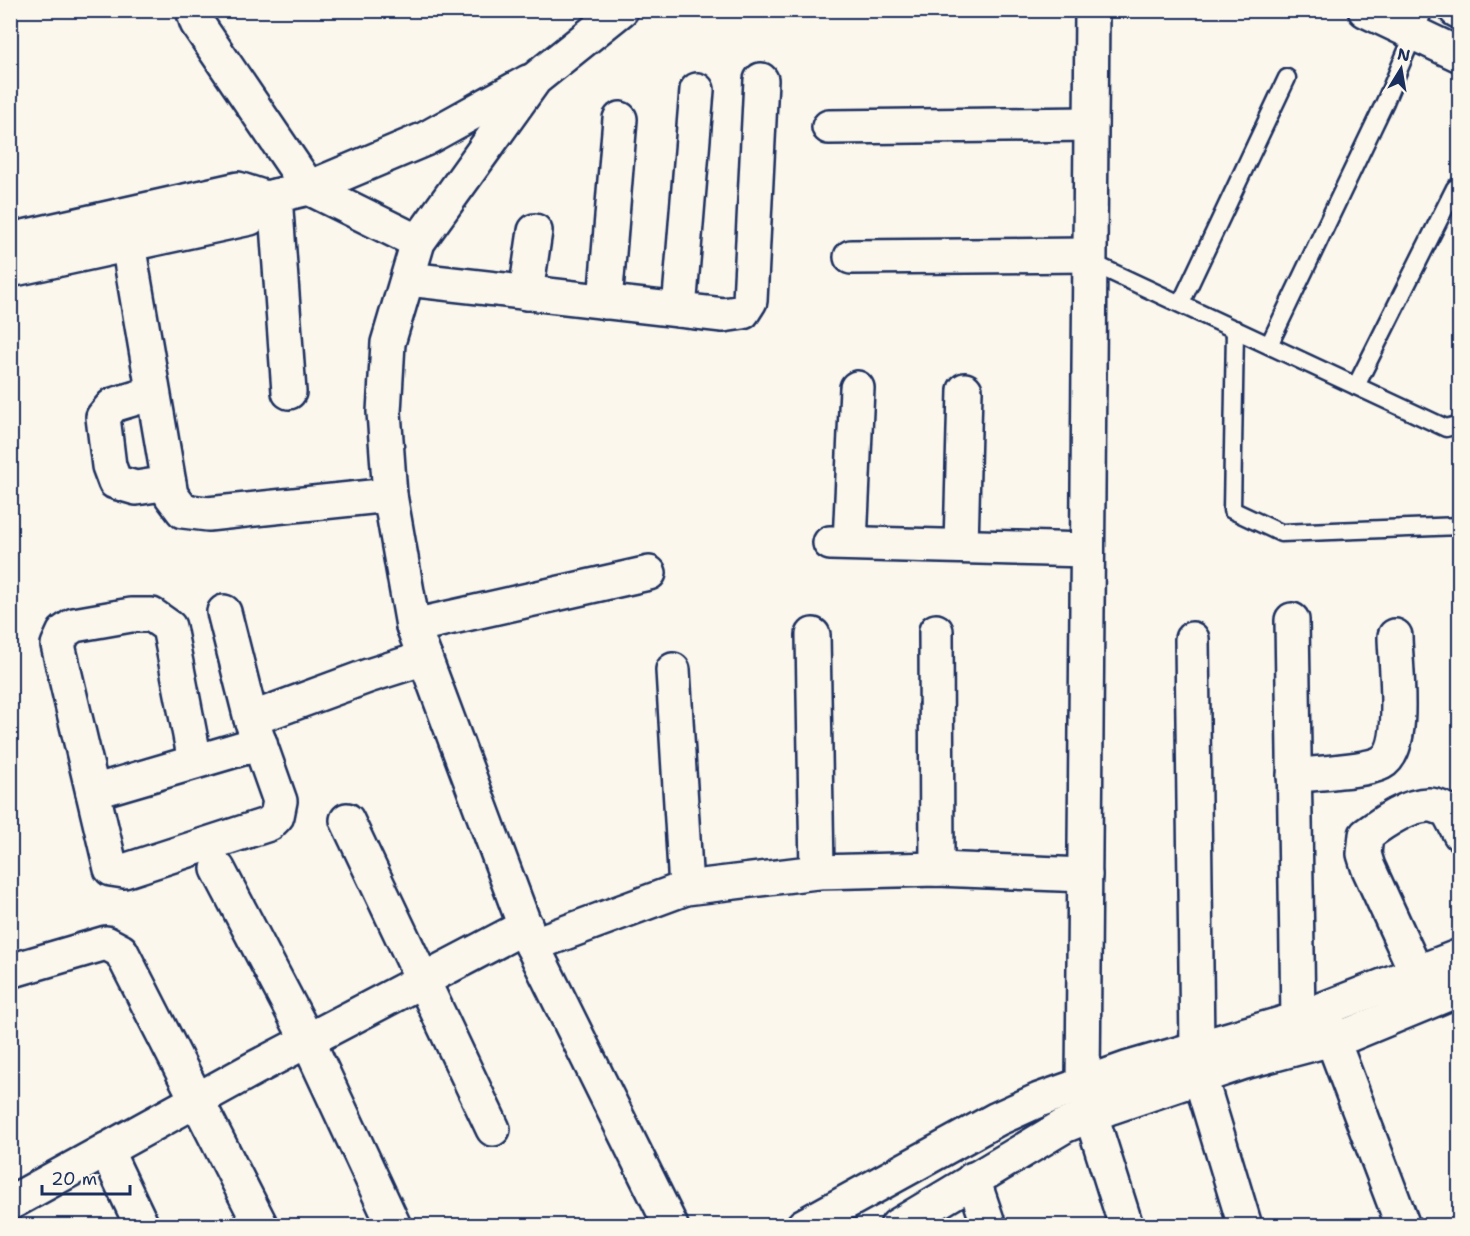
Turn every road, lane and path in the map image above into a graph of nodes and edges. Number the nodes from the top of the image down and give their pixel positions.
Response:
1 (193, 10) edge
2 (621, 10) edge
3 (1092, 10) edge
4 (1365, 10) edge
5 (1419, 22) edge
6 (1460, 55) edge
7 (535, 78) junction
8 (1287, 78) dead end
9 (762, 80) dead end
10 (697, 90) dead end
11 (620, 119) dead end
12 (1091, 124) junction
13 (829, 127) dead end
14 (309, 188) junction
15 (1455, 188) dead end
16 (270, 197) junction
17 (535, 231) dead end
18 (10, 240) edge
19 (417, 242) junction
20 (128, 244) junction
21 (850, 257) dead end
22 (1089, 258) junction
23 (10, 270) edge
24 (408, 279) junction
25 (526, 293) junction
26 (605, 302) junction
27 (1181, 303) junction
28 (679, 310) junction
29 (1235, 329) junction
30 (1269, 345) junction
31 (1356, 386) junction
32 (857, 388) dead end
33 (965, 390) dead end
34 (289, 392) dead end
35 (153, 393) junction
36 (1460, 424) edge
37 (169, 483) junction
38 (390, 495) junction
39 (1460, 526) edge
40 (961, 546) junction
41 (1087, 550) junction
42 (649, 573) dead end
43 (224, 612) dead end
44 (1292, 620) dead end
45 (413, 626) junction
46 (936, 631) dead end
47 (813, 635) dead end
48 (1395, 636) dead end
49 (1192, 639) dead end
50 (425, 658) junction
51 (673, 670) dead end
52 (256, 731) junction
53 (195, 762) junction
54 (1294, 776) junction
55 (93, 792) junction
56 (347, 820) dead end
57 (1460, 834) edge
58 (218, 869) dead end
59 (938, 869) junction
60 (817, 872) junction
61 (1084, 874) junction
62 (686, 888) junction
63 (529, 935) junction
64 (1460, 956) edge
65 (10, 971) edge
66 (1417, 974) junction
67 (422, 981) junction
68 (1460, 989) edge
69 (1318, 1022) junction
70 (308, 1041) junction
71 (1198, 1063) junction
72 (198, 1099) junction
73 (1087, 1100) junction
74 (493, 1129) dead end
75 (106, 1150) junction
76 (973, 1179) junction
77 (11, 1203) edge
78 (22, 1226) edge
79 (142, 1226) edge
80 (261, 1226) edge
81 (394, 1226) edge
82 (671, 1226) edge
83 (803, 1226) edge
84 (897, 1226) edge
85 (990, 1226) edge
86 (1126, 1226) edge
87 (1245, 1226) edge
88 (1403, 1226) edge

1 - 14 street
2 - 7 street
3 - 12 street
4 - 5 street
5 - 6 street
5 - 30 lane
7 - 14 street
7 - 19 street
8 - 27 lane
9 - 28 street
10 - 28 street
11 - 26 street
12 - 13 street
12 - 22 street
14 - 16 street
14 - 19 street
15 - 31 lane
16 - 18 street
16 - 20 street
16 - 34 street
17 - 25 street
19 - 24 street
20 - 23 street
20 - 35 street
21 - 22 street
22 - 27 lane
22 - 41 street
24 - 25 street
24 - 38 street
25 - 26 street
26 - 28 street
27 - 29 lane
29 - 30 lane
29 - 39 lane
30 - 31 lane
31 - 36 lane
32 - 40 street
33 - 40 street
35 - 37 street
35 - 37 street
37 - 38 street
38 - 45 street
40 - 41 street
41 - 61 street
42 - 45 street
43 - 52 street
44 - 54 street
45 - 50 street
46 - 59 street
47 - 60 street
48 - 54 street
49 - 71 street
50 - 52 street
50 - 63 street
51 - 62 street
52 - 53 street
52 - 55 street
53 - 55 street
53 - 55 street
54 - 69 street
56 - 67 street
57 - 66 street
58 - 70 street
59 - 60 street
59 - 61 street
60 - 62 street
61 - 73 street
62 - 63 street
63 - 67 street
63 - 82 street
64 - 66 street
65 - 72 street
66 - 69 street
67 - 70 street
67 - 74 street
68 - 69 street
69 - 71 street
69 - 88 street
70 - 72 street
70 - 81 street
71 - 73 street
71 - 87 street
72 - 75 street
72 - 80 street
73 - 76 street
73 - 83 street
73 - 86 street
75 - 77 street
75 - 79 street
76 - 84 street
76 - 85 street
77 - 78 street

